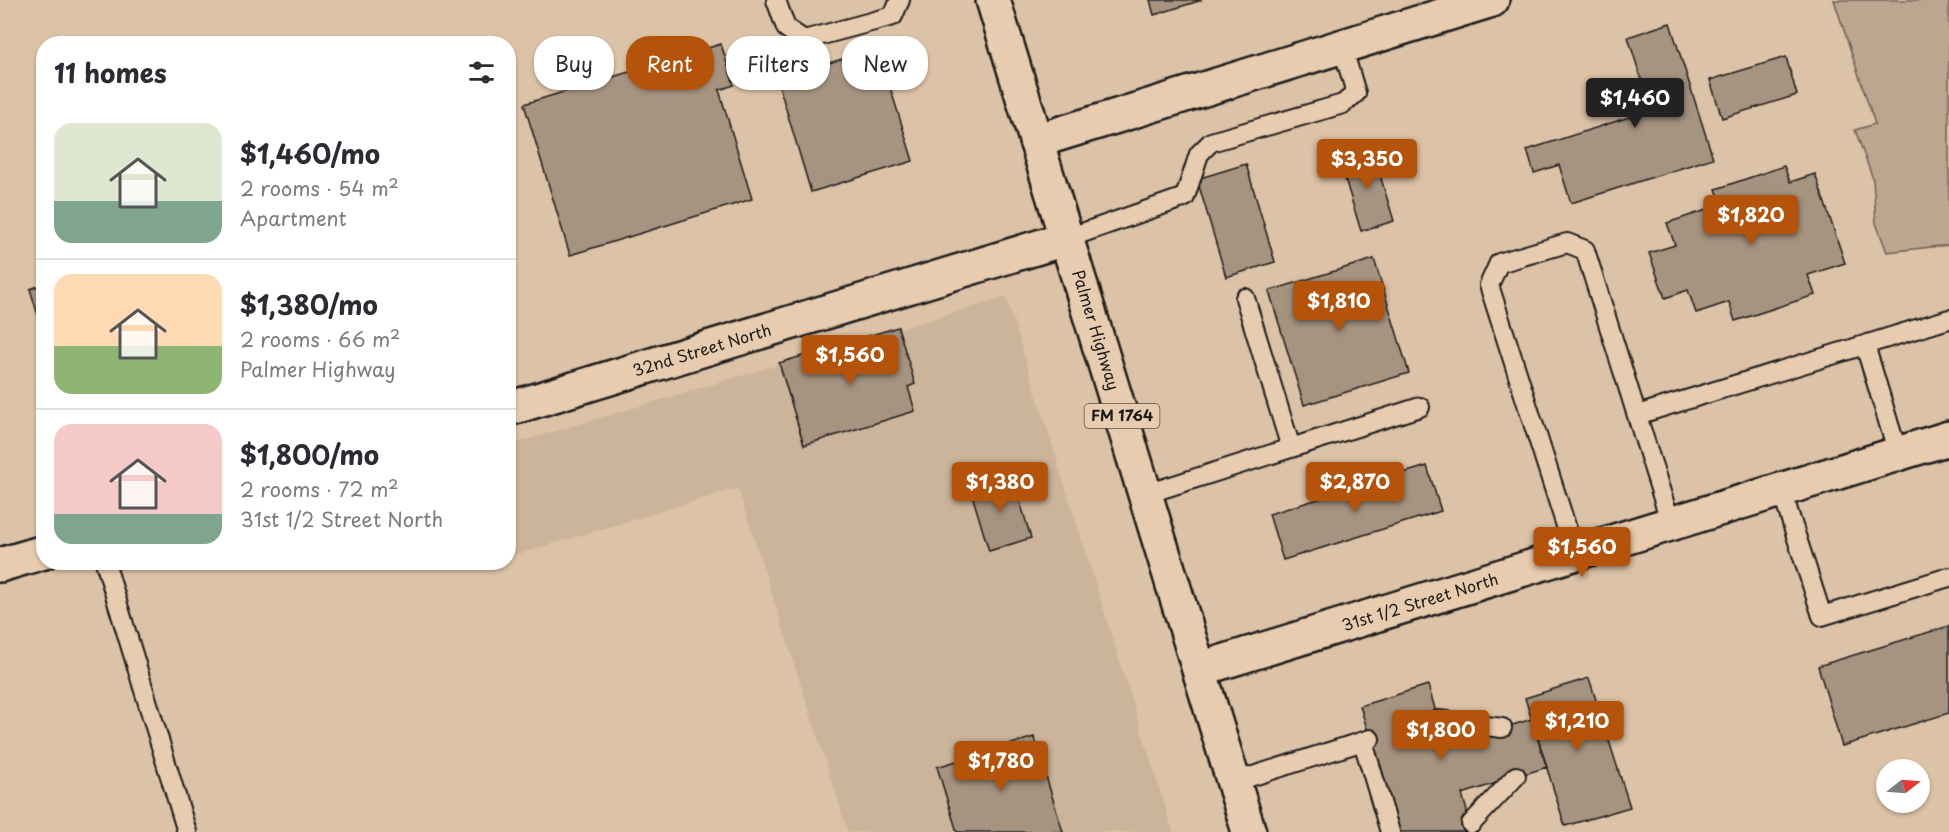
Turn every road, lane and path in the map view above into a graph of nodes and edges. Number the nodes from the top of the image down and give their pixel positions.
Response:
1 (776, 0) edge
2 (900, 0) edge
3 (993, 0) edge
4 (1492, 0) edge
5 (1342, 46) junction
6 (1036, 141) junction
7 (1068, 238) junction
8 (1245, 298) dead end
9 (1949, 320) edge
10 (1865, 345) junction
11 (1420, 407) dead end
12 (516, 408) edge
13 (1637, 415) junction
14 (1949, 438) edge
15 (1291, 448) junction
16 (1898, 454) junction
17 (1781, 489) junction
18 (1146, 494) junction
19 (1671, 524) junction
20 (36, 554) edge
21 (1575, 554) junction
22 (0, 565) edge
23 (107, 570) edge
24 (1949, 577) edge
25 (1200, 669) junction
26 (1438, 720) dead end
27 (1502, 728) dead end
28 (1516, 776) dead end
29 (1234, 782) junction
30 (1471, 824) dead end
31 (187, 832) edge
32 (1250, 832) edge
33 (1390, 832) edge

1 - 2 lane
3 - 6 street, Palmer Highway / FM 1764
4 - 5 street
5 - 6 street
5 - 7 lane
6 - 7 street, Palmer Highway / FM 1764
7 - 12 street, 32nd Street North
7 - 18 street, Palmer Highway / FM 1764
8 - 15 lane
9 - 10 lane
10 - 13 lane
10 - 16 lane
11 - 15 lane
13 - 19 lane
13 - 21 lane
14 - 16 street, 31st 1/2 Street North
15 - 18 lane
16 - 17 street, 31st 1/2 Street North
17 - 19 street, 31st 1/2 Street North
17 - 24 lane
18 - 25 street, Palmer Highway / FM 1764
19 - 21 street, 31st 1/2 Street North
20 - 22 street
21 - 25 street, 31st 1/2 Street North
23 - 31 lane
25 - 29 street, Palmer Highway / FM 1764
26 - 27 lane
28 - 30 lane
29 - 32 street, Palmer Highway / FM 1764
29 - 33 lane

